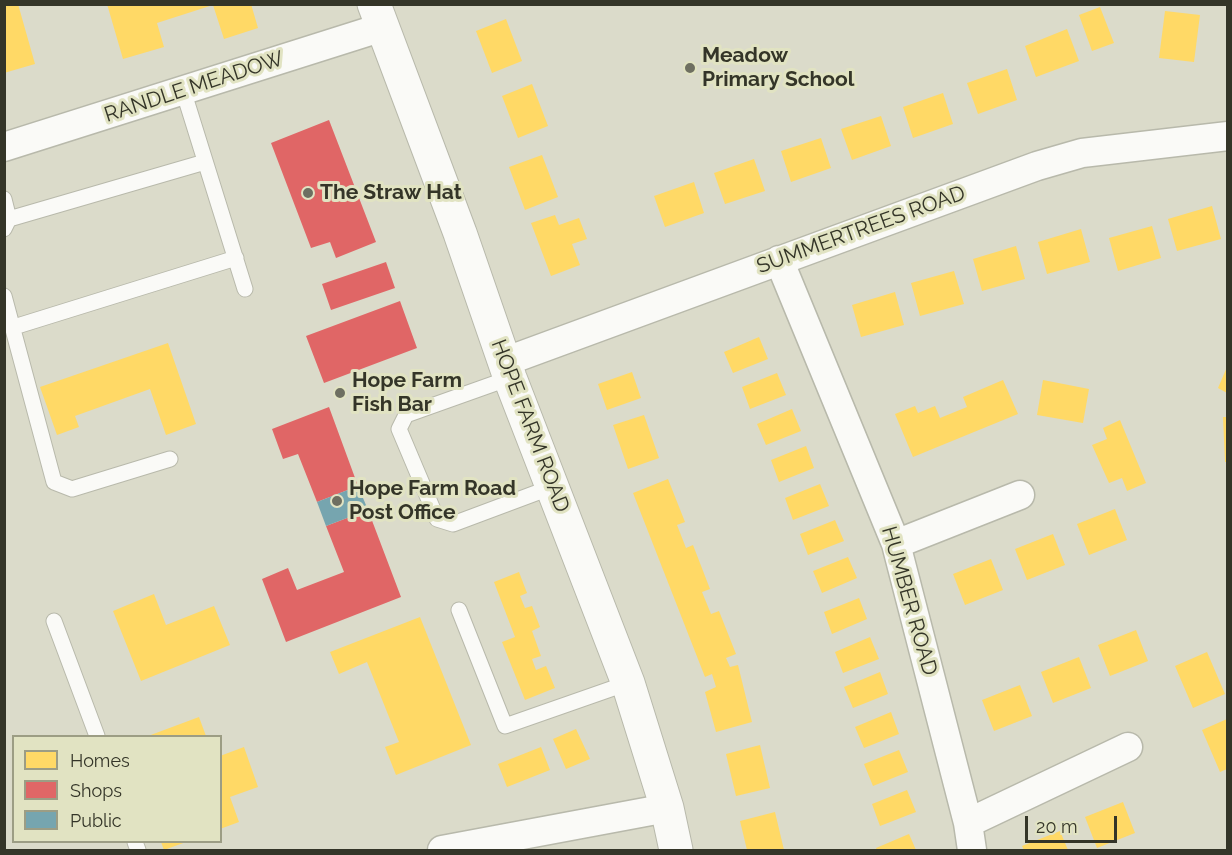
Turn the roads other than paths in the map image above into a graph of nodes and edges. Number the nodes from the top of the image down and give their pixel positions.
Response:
1 (379, 16) edge
2 (183, 90) junction
3 (1227, 136) edge
4 (4, 147) edge
5 (206, 162) junction
6 (4, 199) edge
7 (7, 224) edge
8 (236, 258) junction
9 (779, 260) junction
10 (245, 290) dead end
11 (4, 296) edge
12 (14, 327) junction
13 (507, 370) junction
14 (170, 459) dead end
15 (552, 488) junction
16 (1020, 495) dead end
17 (896, 543) junction
18 (459, 610) dead end
19 (54, 621) dead end
20 (627, 683) junction
21 (97, 735) edge
22 (1128, 747) dead end
23 (668, 808) junction
24 (968, 822) junction
25 (482, 847) edge
26 (442, 850) edge
27 (676, 850) edge
28 (972, 850) edge

1 - 2 street, RANDLE MEADOW
1 - 13 street, HOPE FARM ROAD
2 - 4 street, RANDLE MEADOW
2 - 5 lane
3 - 9 street, SUMMERTREES ROAD
5 - 7 lane
5 - 8 lane
6 - 7 lane
8 - 10 lane
8 - 12 lane
9 - 13 street, SUMMERTREES ROAD
9 - 17 street, HUMBER ROAD
11 - 12 lane
12 - 14 lane
13 - 15 street, HOPE FARM ROAD
13 - 15 lane
15 - 20 street, HOPE FARM ROAD
16 - 17 street
17 - 24 street, HUMBER ROAD
18 - 20 lane
19 - 21 lane
20 - 23 street, HOPE FARM ROAD
22 - 24 street
23 - 25 street
23 - 27 street, HOPE FARM ROAD
24 - 28 street, HUMBER ROAD
25 - 26 street

